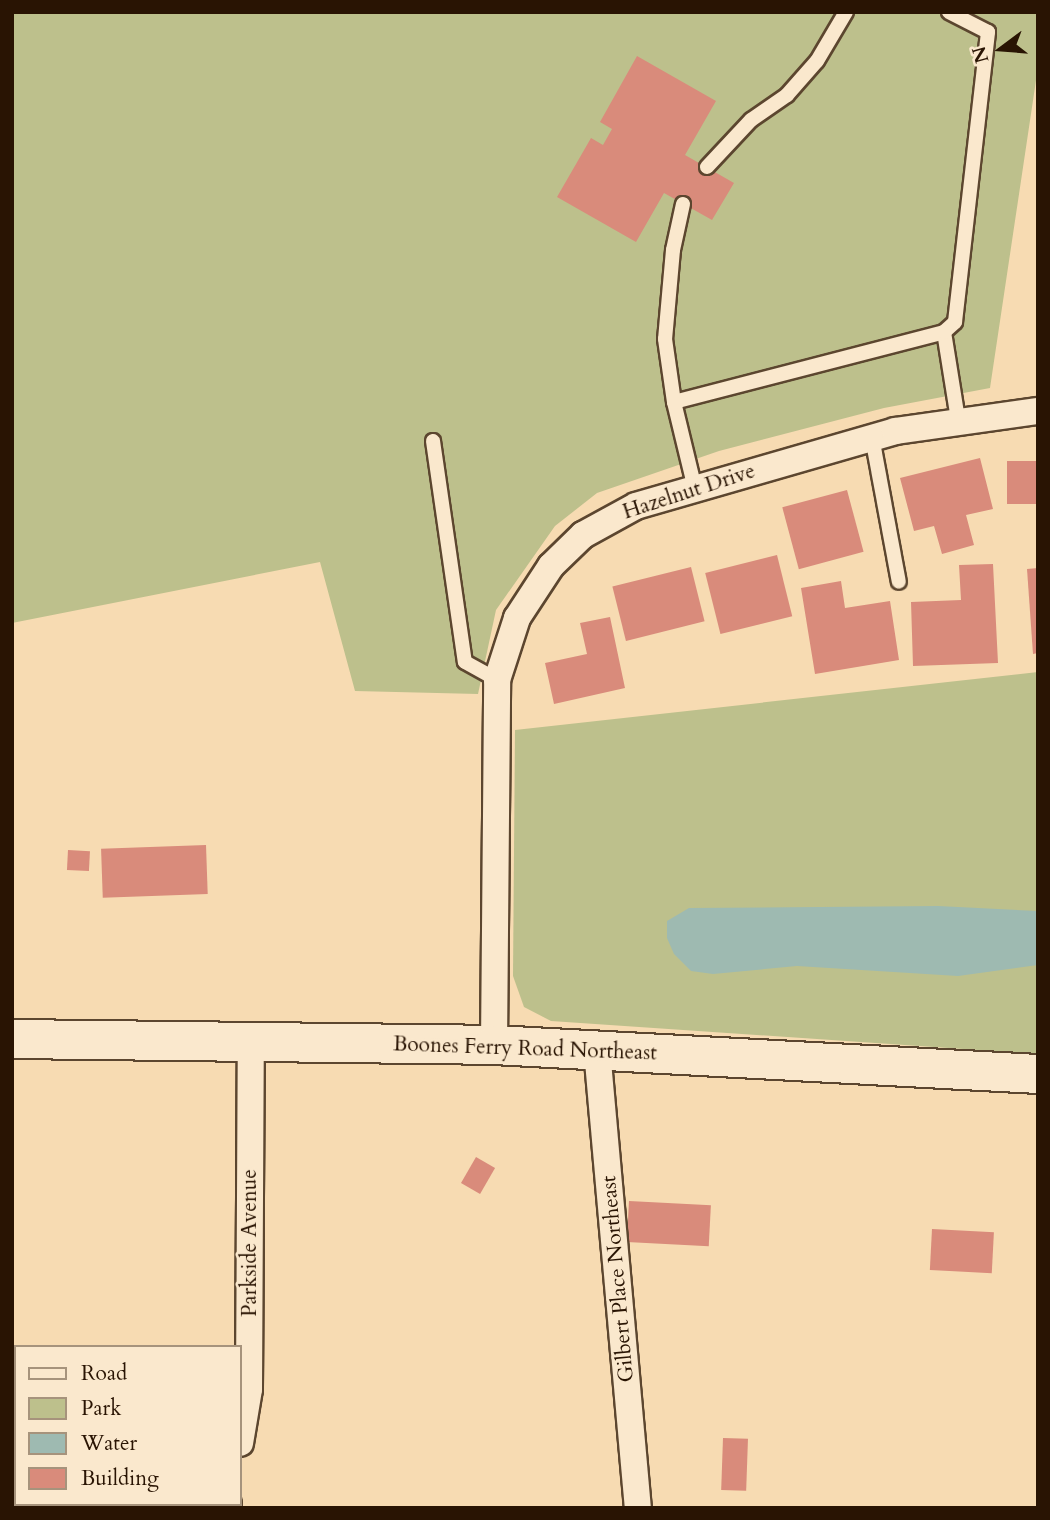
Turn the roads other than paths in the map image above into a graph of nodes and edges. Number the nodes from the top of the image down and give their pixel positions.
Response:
1 (846, 12) edge
2 (950, 12) edge
3 (707, 167) dead end
4 (683, 204) dead end
5 (944, 332) junction
6 (674, 402) junction
7 (1038, 411) edge
8 (958, 419) junction
9 (872, 437) junction
10 (433, 442) dead end
11 (695, 489) junction
12 (899, 582) dead end
13 (497, 680) junction
14 (12, 1039) edge
15 (251, 1042) junction
16 (494, 1045) junction
17 (597, 1050) junction
18 (1038, 1074) edge
19 (242, 1431) edge
20 (638, 1508) edge

1 - 3 lane
2 - 5 lane
4 - 6 lane
5 - 6 lane
5 - 8 lane
6 - 11 lane
7 - 8 street, Hazelnut Drive
8 - 9 street, Hazelnut Drive
9 - 11 street, Hazelnut Drive
9 - 12 lane
10 - 13 lane
11 - 13 street, Hazelnut Drive
13 - 16 street, Hazelnut Drive
14 - 15 main road, Boones Ferry Road Northeast
15 - 16 main road, Boones Ferry Road Northeast
15 - 19 street, Parkside Avenue
16 - 17 main road, Boones Ferry Road Northeast
17 - 18 main road, Boones Ferry Road Northeast
17 - 20 street, Gilbert Place Northeast

